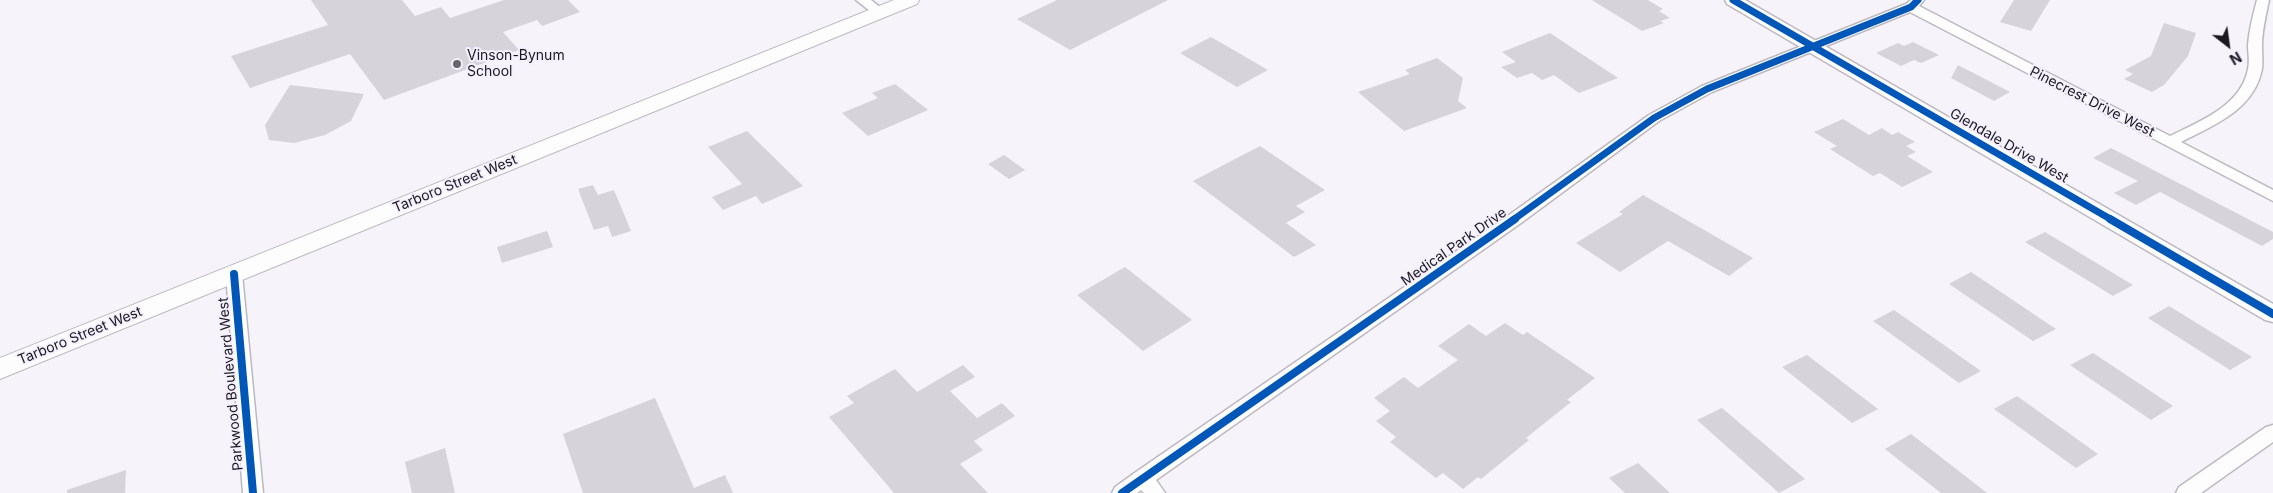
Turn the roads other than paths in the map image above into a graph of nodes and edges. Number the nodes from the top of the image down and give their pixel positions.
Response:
1 (910, 0) edge
2 (1733, 0) edge
3 (2263, 0) edge
4 (1914, 4) edge
5 (871, 6) edge
6 (1812, 46) junction
7 (2170, 142) junction
8 (2273, 196) edge
9 (234, 274) junction
10 (2273, 314) edge
11 (0, 368) edge
12 (2273, 432) edge
13 (1149, 485) edge
14 (253, 493) edge
15 (1122, 493) edge
16 (2186, 493) edge

1 - 5 main road, Tarboro Street West
2 - 6 street, Glendale Drive West
3 - 7 street
4 - 6 street, Medical Park Drive
4 - 7 street, Pinecrest Drive West
5 - 9 main road, Tarboro Street West
6 - 10 street, Glendale Drive West
6 - 13 street, Medical Park Drive
7 - 8 street, Pinecrest Drive West
9 - 11 main road, Tarboro Street West
9 - 14 street, Parkwood Boulevard West
12 - 16 street
13 - 15 street, Medical Park Drive

